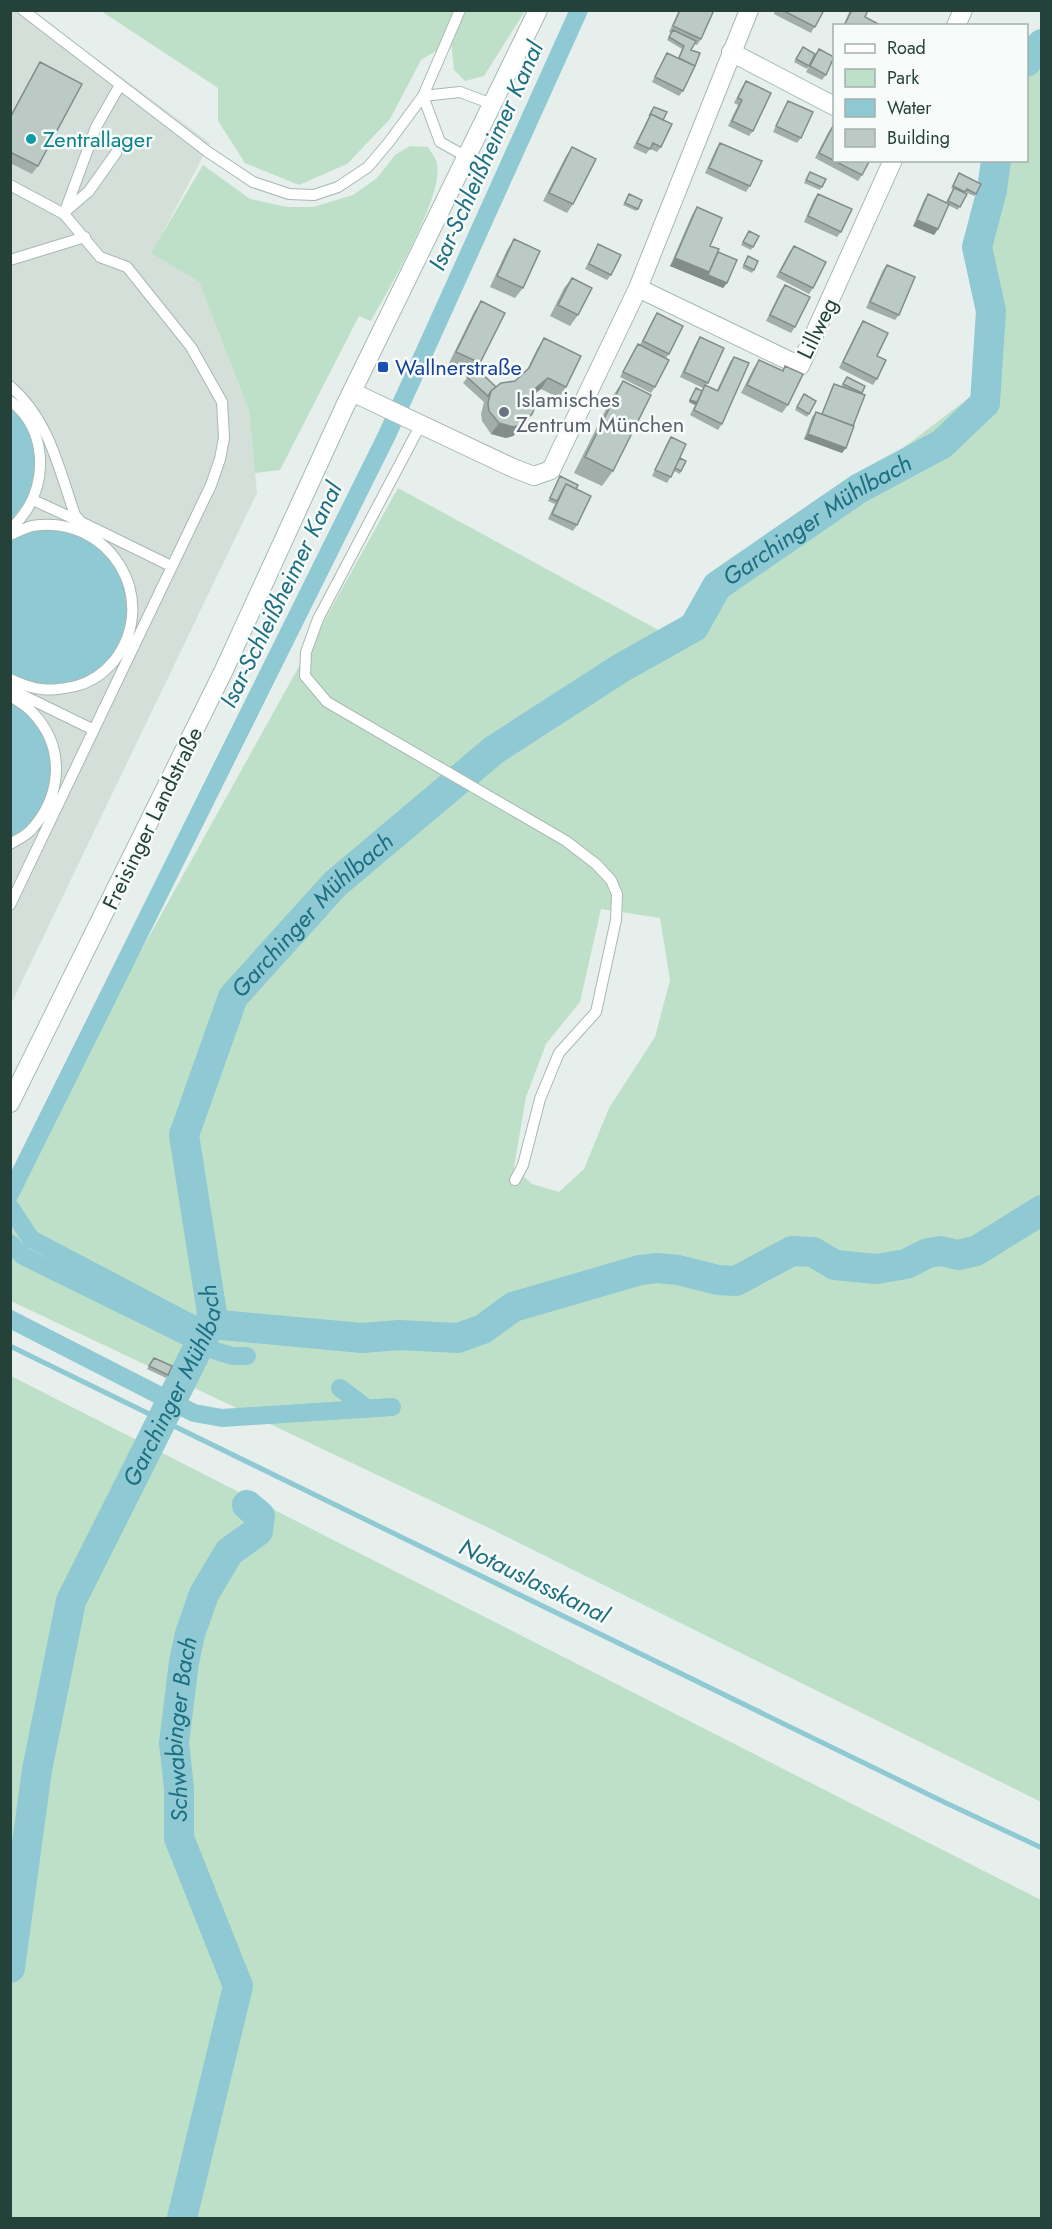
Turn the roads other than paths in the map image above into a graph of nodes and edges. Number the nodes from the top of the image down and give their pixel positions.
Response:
1 (23, 10) edge
2 (460, 10) edge
3 (538, 10) edge
4 (749, 10) edge
5 (963, 10) edge
6 (957, 24) edge
7 (731, 52) junction
8 (120, 85) junction
9 (423, 96) junction
10 (492, 104) junction
11 (833, 105) edge
12 (116, 153) dead end
13 (467, 157) junction
14 (892, 162) edge
15 (10, 185) edge
16 (64, 213) junction
17 (85, 237) junction
18 (10, 260) edge
19 (638, 288) junction
20 (10, 386) edge
21 (352, 392) junction
22 (10, 400) edge
23 (414, 421) junction
24 (33, 500) junction
25 (86, 527) junction
26 (10, 528) edge
27 (10, 535) edge
28 (171, 566) junction
29 (130, 642) junction
30 (13, 685) edge
31 (94, 730) junction
32 (52, 809) junction
33 (10, 844) edge
34 (14, 890) edge
35 (10, 905) edge
36 (10, 1103) edge
37 (515, 1180) dead end

1 - 8 lane
2 - 9 lane
3 - 10 street, Freisinger Landstraße
4 - 7 street
5 - 6 street
7 - 11 street
7 - 19 street
8 - 9 lane
8 - 16 lane
9 - 10 lane
9 - 13 lane
10 - 13 street, Freisinger Landstraße
12 - 16 lane
13 - 21 street, Freisinger Landstraße
14 - 19 street, Lillweg
15 - 16 lane
16 - 17 lane
17 - 18 lane
17 - 28 lane
19 - 23 street
20 - 25 lane
21 - 23 street
21 - 36 street, Freisinger Landstraße
22 - 24 lane
23 - 37 lane
24 - 25 lane
24 - 26 lane
25 - 27 lane
25 - 28 lane
25 - 29 lane
28 - 29 lane
29 - 30 lane
29 - 31 lane
30 - 31 lane
30 - 32 lane
31 - 32 lane
32 - 33 lane
32 - 34 lane
34 - 35 lane

